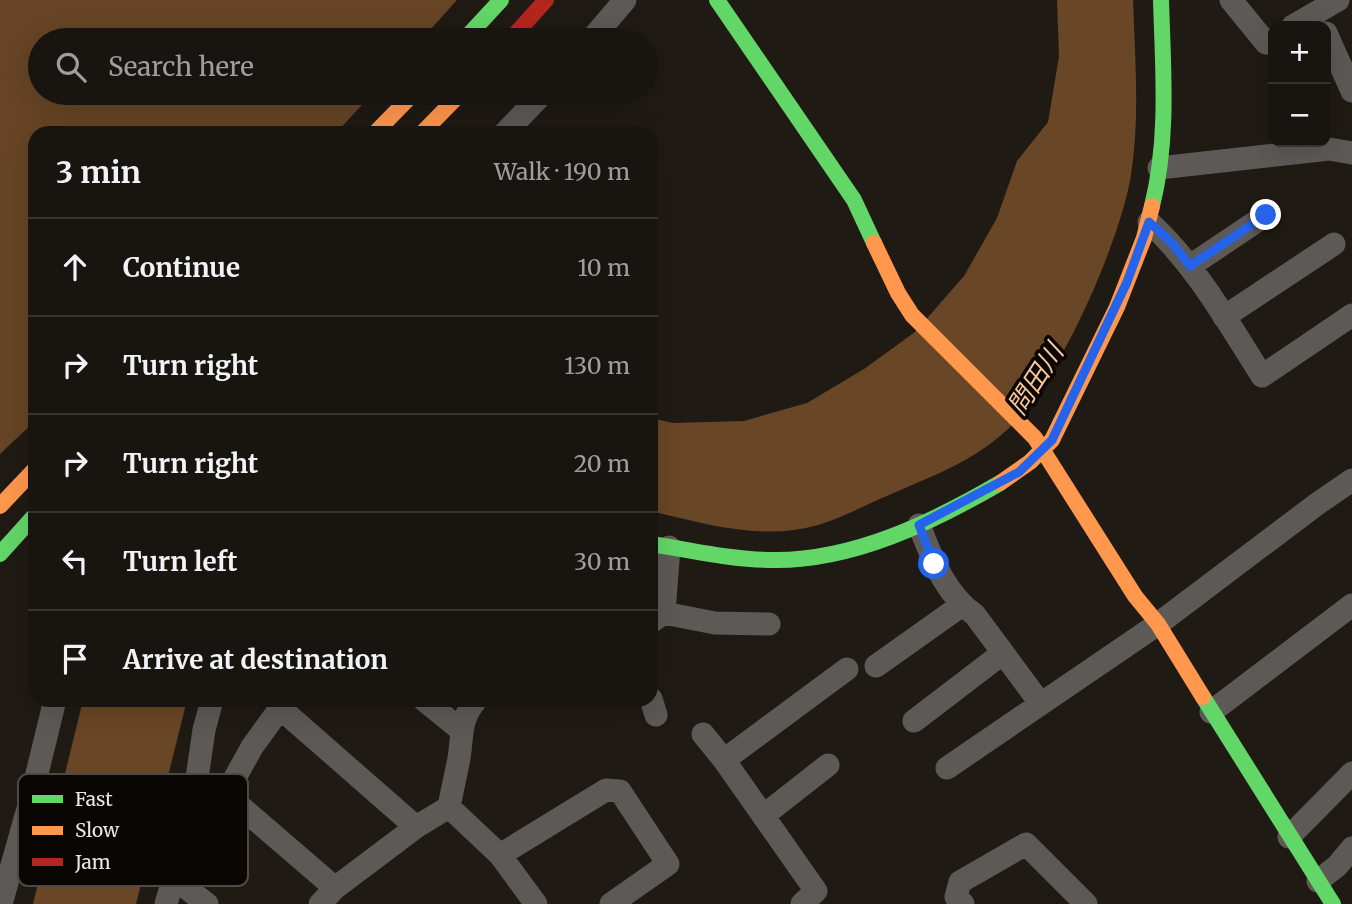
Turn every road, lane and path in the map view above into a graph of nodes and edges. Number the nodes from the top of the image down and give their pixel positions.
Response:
1 (501, 0) edge
2 (546, 0) edge
3 (625, 0) edge
4 (717, 0) edge
5 (1161, 0) edge
6 (1231, 0) edge
7 (1338, 0) edge
8 (1316, 12) edge
9 (475, 28) edge
10 (521, 28) edge
11 (601, 28) edge
12 (1268, 42) edge
13 (1331, 44) edge
14 (1352, 91) edge
15 (402, 105) edge
16 (449, 105) edge
17 (532, 105) edge
18 (382, 126) edge
19 (429, 126) edge
20 (512, 126) edge
21 (1352, 153) edge
22 (1159, 168) junction
23 (1266, 215) dead end
24 (1149, 222) junction
25 (1334, 244) dead end
26 (1190, 266) junction
27 (1352, 315) edge
28 (1224, 317) junction
29 (1038, 445) junction
30 (28, 476) edge
31 (1352, 480) edge
32 (0, 506) edge
33 (28, 523) edge
34 (919, 525) junction
35 (660, 546) edge
36 (0, 554) edge
37 (658, 594) edge
38 (962, 605) junction
39 (1352, 605) edge
40 (658, 618) edge
41 (769, 624) dead end
42 (1158, 624) junction
43 (1003, 653) junction
44 (876, 666) dead end
45 (847, 669) dead end
46 (1040, 703) junction
47 (53, 707) edge
48 (210, 707) edge
49 (281, 707) edge
50 (286, 707) edge
51 (433, 707) edge
52 (471, 707) edge
53 (1211, 712) junction
54 (914, 721) dead end
55 (461, 730) junction
56 (703, 734) dead end
57 (724, 760) junction
58 (828, 765) dead end
59 (947, 768) dead end
60 (1352, 773) edge
61 (37, 774) edge
62 (198, 774) edge
63 (237, 774) edge
64 (449, 807) junction
65 (763, 816) junction
66 (248, 817) edge
67 (416, 827) junction
68 (1289, 837) junction
69 (18, 844) edge
70 (1352, 848) edge
71 (500, 855) junction
72 (1318, 881) junction
73 (171, 886) edge
74 (190, 886) edge
75 (327, 896) edge
76 (1, 904) edge
77 (166, 904) edge
78 (207, 904) edge
79 (536, 904) edge
80 (611, 904) edge
81 (802, 904) edge
82 (963, 904) edge
83 (1086, 904) edge
84 (1333, 904) edge

1 - 9 main road
2 - 10 main road
3 - 11 street
4 - 29 main road
5 - 22 main road
6 - 12 street
7 - 8 street
13 - 14 street
15 - 18 main road
16 - 19 main road
17 - 20 street
21 - 22 street
22 - 24 main road
23 - 26 street
24 - 26 street
24 - 29 main road
25 - 28 street
26 - 28 street
27 - 28 street
29 - 34 main road
29 - 42 main road
30 - 32 main road
31 - 42 street
33 - 36 main road
34 - 35 main road
34 - 38 street
35 - 37 street
38 - 43 street
38 - 44 street
39 - 53 street
40 - 41 street
42 - 46 street
42 - 53 main road
43 - 46 street
43 - 54 street
45 - 57 street
46 - 59 street
47 - 61 street
48 - 62 street
49 - 63 street
50 - 67 street
51 - 55 street
52 - 55 street
53 - 68 main road
55 - 64 street
56 - 57 street
57 - 65 street
58 - 65 street
60 - 68 street
64 - 67 street
64 - 71 street
65 - 81 street
66 - 75 street
67 - 75 street
68 - 72 main road
69 - 76 street
70 - 72 street
71 - 79 street
71 - 80 street
72 - 84 main road
73 - 77 street
74 - 78 street
82 - 83 street

